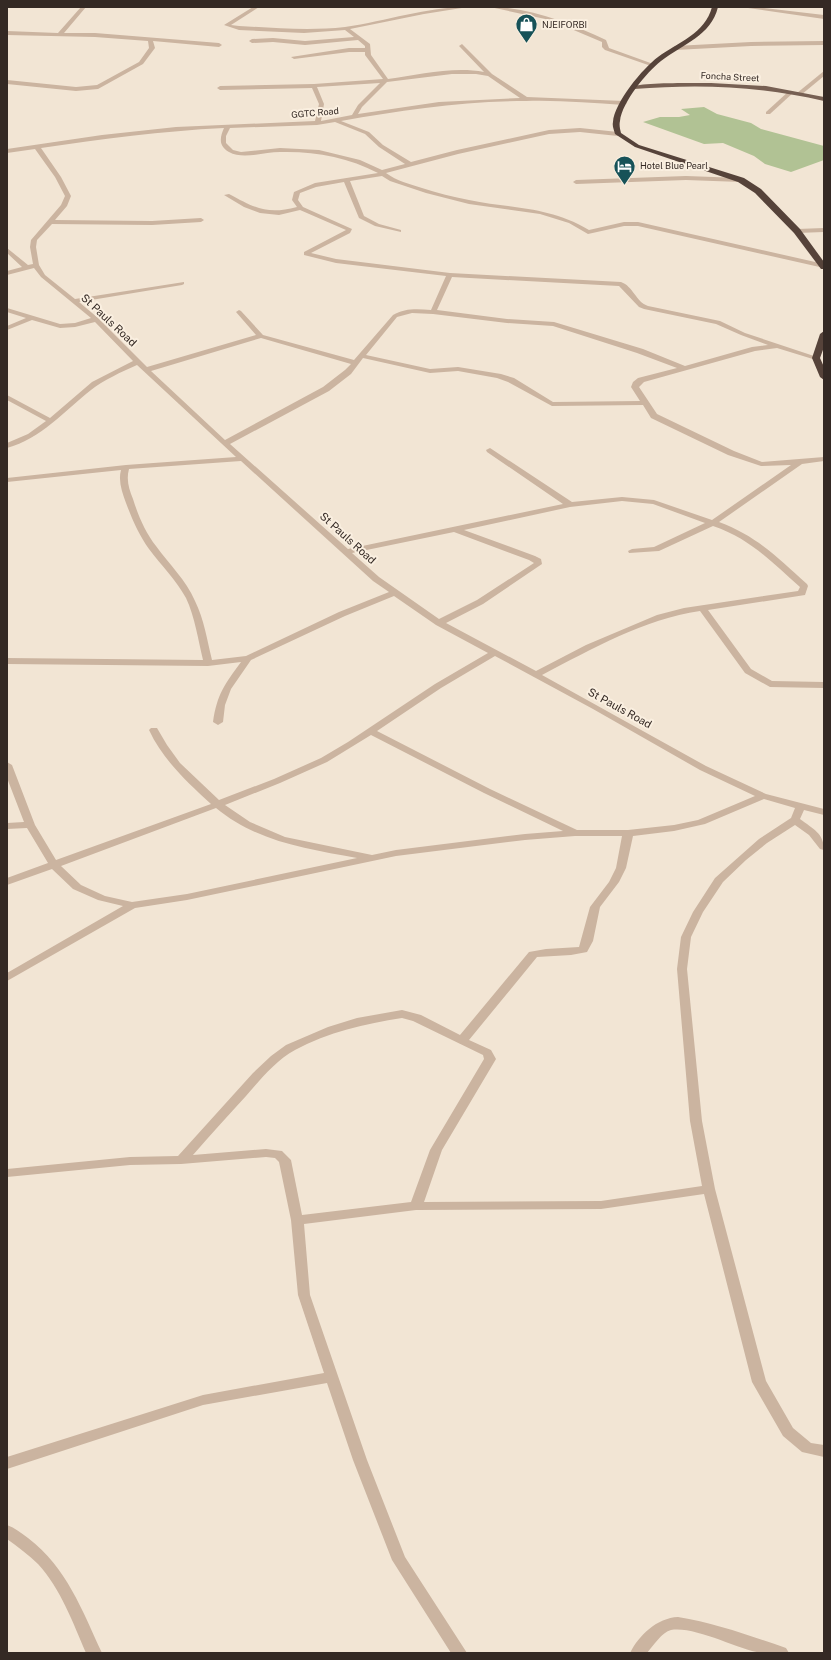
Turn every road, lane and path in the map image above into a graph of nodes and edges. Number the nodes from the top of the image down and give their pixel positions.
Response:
1 (84, 7) edge
2 (257, 7) edge
3 (466, 7) edge
4 (492, 7) edge
5 (715, 7) edge
6 (744, 7) edge
7 (824, 17) edge
8 (346, 28) junction
9 (7, 33) edge
10 (60, 34) junction
11 (359, 38) junction
12 (150, 39) junction
13 (252, 41) dead end
14 (824, 44) edge
15 (218, 45) dead end
16 (462, 46) dead end
17 (675, 48) junction
18 (368, 50) junction
19 (294, 57) dead end
20 (653, 65) junction
21 (824, 73) edge
22 (490, 75) junction
23 (386, 80) junction
24 (7, 82) edge
25 (314, 86) junction
26 (634, 87) junction
27 (220, 88) dead end
28 (791, 92) junction
29 (798, 94) junction
30 (526, 99) junction
31 (824, 99) edge
32 (624, 103) junction
33 (768, 113) dead end
34 (354, 118) junction
35 (336, 121) junction
36 (317, 123) junction
37 (228, 126) junction
38 (618, 134) junction
39 (37, 147) junction
40 (7, 151) edge
41 (409, 164) junction
42 (382, 173) junction
43 (346, 180) junction
44 (741, 180) junction
45 (576, 182) dead end
46 (227, 195) dead end
47 (301, 208) junction
48 (201, 220) dead end
49 (51, 222) junction
50 (399, 230) dead end
51 (824, 230) edge
52 (797, 231) junction
53 (7, 250) edge
54 (36, 265) junction
55 (26, 267) junction
56 (824, 267) edge
57 (7, 273) edge
58 (450, 275) junction
59 (182, 283) dead end
60 (73, 301) junction
61 (7, 310) edge
62 (239, 312) dead end
63 (433, 312) junction
64 (31, 318) junction
65 (96, 319) junction
66 (7, 328) edge
67 (824, 334) edge
68 (260, 336) junction
69 (777, 346) junction
70 (362, 356) junction
71 (816, 358) junction
72 (138, 362) junction
73 (356, 363) junction
74 (686, 369) junction
75 (145, 370) junction
76 (824, 377) edge
77 (7, 397) edge
78 (645, 403) junction
79 (51, 421) junction
80 (225, 443) junction
81 (7, 446) edge
82 (490, 450) dead end
83 (824, 458) edge
84 (243, 460) junction
85 (800, 462) junction
86 (126, 467) junction
87 (7, 480) edge
88 (570, 505) junction
89 (714, 522) junction
90 (457, 530) junction
91 (632, 551) dead end
92 (347, 552) junction
93 (395, 593) junction
94 (702, 608) junction
95 (439, 623) junction
96 (494, 652) junction
97 (248, 658) junction
98 (7, 661) edge
99 (208, 663) junction
100 (535, 675) junction
101 (824, 685) edge
102 (218, 722) dead end
103 (154, 730) dead end
104 (371, 731) junction
105 (7, 765) edge
106 (763, 796) junction
107 (216, 805) junction
108 (801, 806) junction
109 (824, 812) edge
110 (795, 820) junction
111 (30, 824) junction
112 (7, 826) edge
113 (575, 833) junction
114 (628, 833) junction
115 (824, 847) edge
116 (374, 858) junction
117 (54, 865) junction
118 (7, 882) edge
119 (132, 905) junction
120 (7, 978) edge
121 (462, 1041) junction
122 (180, 1160) junction
123 (7, 1173) edge
124 (709, 1189) junction
125 (416, 1206) junction
126 (297, 1220) junction
127 (332, 1377) junction
128 (824, 1451) edge
129 (7, 1463) edge
130 (7, 1531) edge
131 (94, 1653) edge
132 (459, 1653) edge
133 (638, 1653) edge
134 (781, 1653) edge

1 - 10 street
2 - 8 street
3 - 8 street
4 - 20 street
5 - 17 highway
6 - 7 street
8 - 11 street
9 - 10 street
10 - 12 street
11 - 13 street
11 - 18 street
12 - 15 street
12 - 24 street
14 - 17 street
16 - 22 street
17 - 20 highway
18 - 19 street
18 - 23 street
20 - 26 highway
21 - 29 street
22 - 23 street
22 - 30 street
23 - 25 street
23 - 34 street
25 - 27 street
25 - 36 street
26 - 28 main road, Foncha Street
26 - 32 highway
28 - 29 main road, Foncha Street
28 - 33 street
29 - 31 main road, Foncha Street
30 - 32 street, GGTC Road
30 - 34 street, GGTC Road
32 - 38 highway
34 - 35 street, GGTC Road
35 - 36 street, GGTC Road
35 - 41 street
36 - 37 street, GGTC Road
37 - 39 street, GGTC Road
37 - 42 street
38 - 41 street
38 - 44 highway
39 - 40 street, GGTC Road
39 - 49 street
41 - 42 street
42 - 43 street
42 - 56 street
43 - 47 street
43 - 50 street
44 - 45 street
44 - 52 highway
46 - 47 street
47 - 58 street
48 - 49 street
49 - 54 street
51 - 52 street
52 - 56 highway
53 - 55 street
54 - 55 street
54 - 60 street, St Pauls Road
55 - 57 street
58 - 63 street
58 - 69 street
59 - 60 street
60 - 65 street, St Pauls Road
61 - 64 street
62 - 68 street
63 - 70 street
63 - 74 street
64 - 65 street
64 - 66 street
65 - 72 street, St Pauls Road
67 - 71 highway
68 - 73 street
68 - 75 street
69 - 71 street
69 - 74 street
70 - 73 street
70 - 78 street
71 - 76 highway
72 - 75 street, St Pauls Road
72 - 79 street
73 - 80 street
74 - 78 street
75 - 80 street, St Pauls Road
77 - 79 street
78 - 85 street
79 - 81 street
80 - 84 street, St Pauls Road
82 - 88 street
83 - 85 street
84 - 86 street
84 - 92 street, St Pauls Road
85 - 89 street
86 - 87 street
86 - 99 street
88 - 89 street
88 - 90 street
89 - 91 street
89 - 94 street
90 - 92 street
90 - 95 street
92 - 93 street, St Pauls Road
93 - 95 street, St Pauls Road
93 - 97 street
94 - 100 street
94 - 101 street
95 - 96 street, St Pauls Road
96 - 100 street, St Pauls Road
96 - 104 street
97 - 99 street
97 - 102 street
98 - 99 street
100 - 106 street, St Pauls Road
103 - 107 street
104 - 107 street
104 - 113 street
105 - 111 street
106 - 108 street, St Pauls Road
106 - 114 street
107 - 116 street
107 - 117 street
108 - 109 street, St Pauls Road
108 - 110 street
110 - 115 street
110 - 124 street
111 - 112 street
111 - 117 street
113 - 114 street
113 - 116 street
114 - 121 street
116 - 119 street
117 - 118 street
117 - 119 street
119 - 120 street
121 - 122 street
121 - 125 street
122 - 123 street
122 - 126 street
124 - 125 street
124 - 128 street
125 - 126 street
126 - 127 street
127 - 129 street
127 - 132 street
130 - 131 street
133 - 134 street

